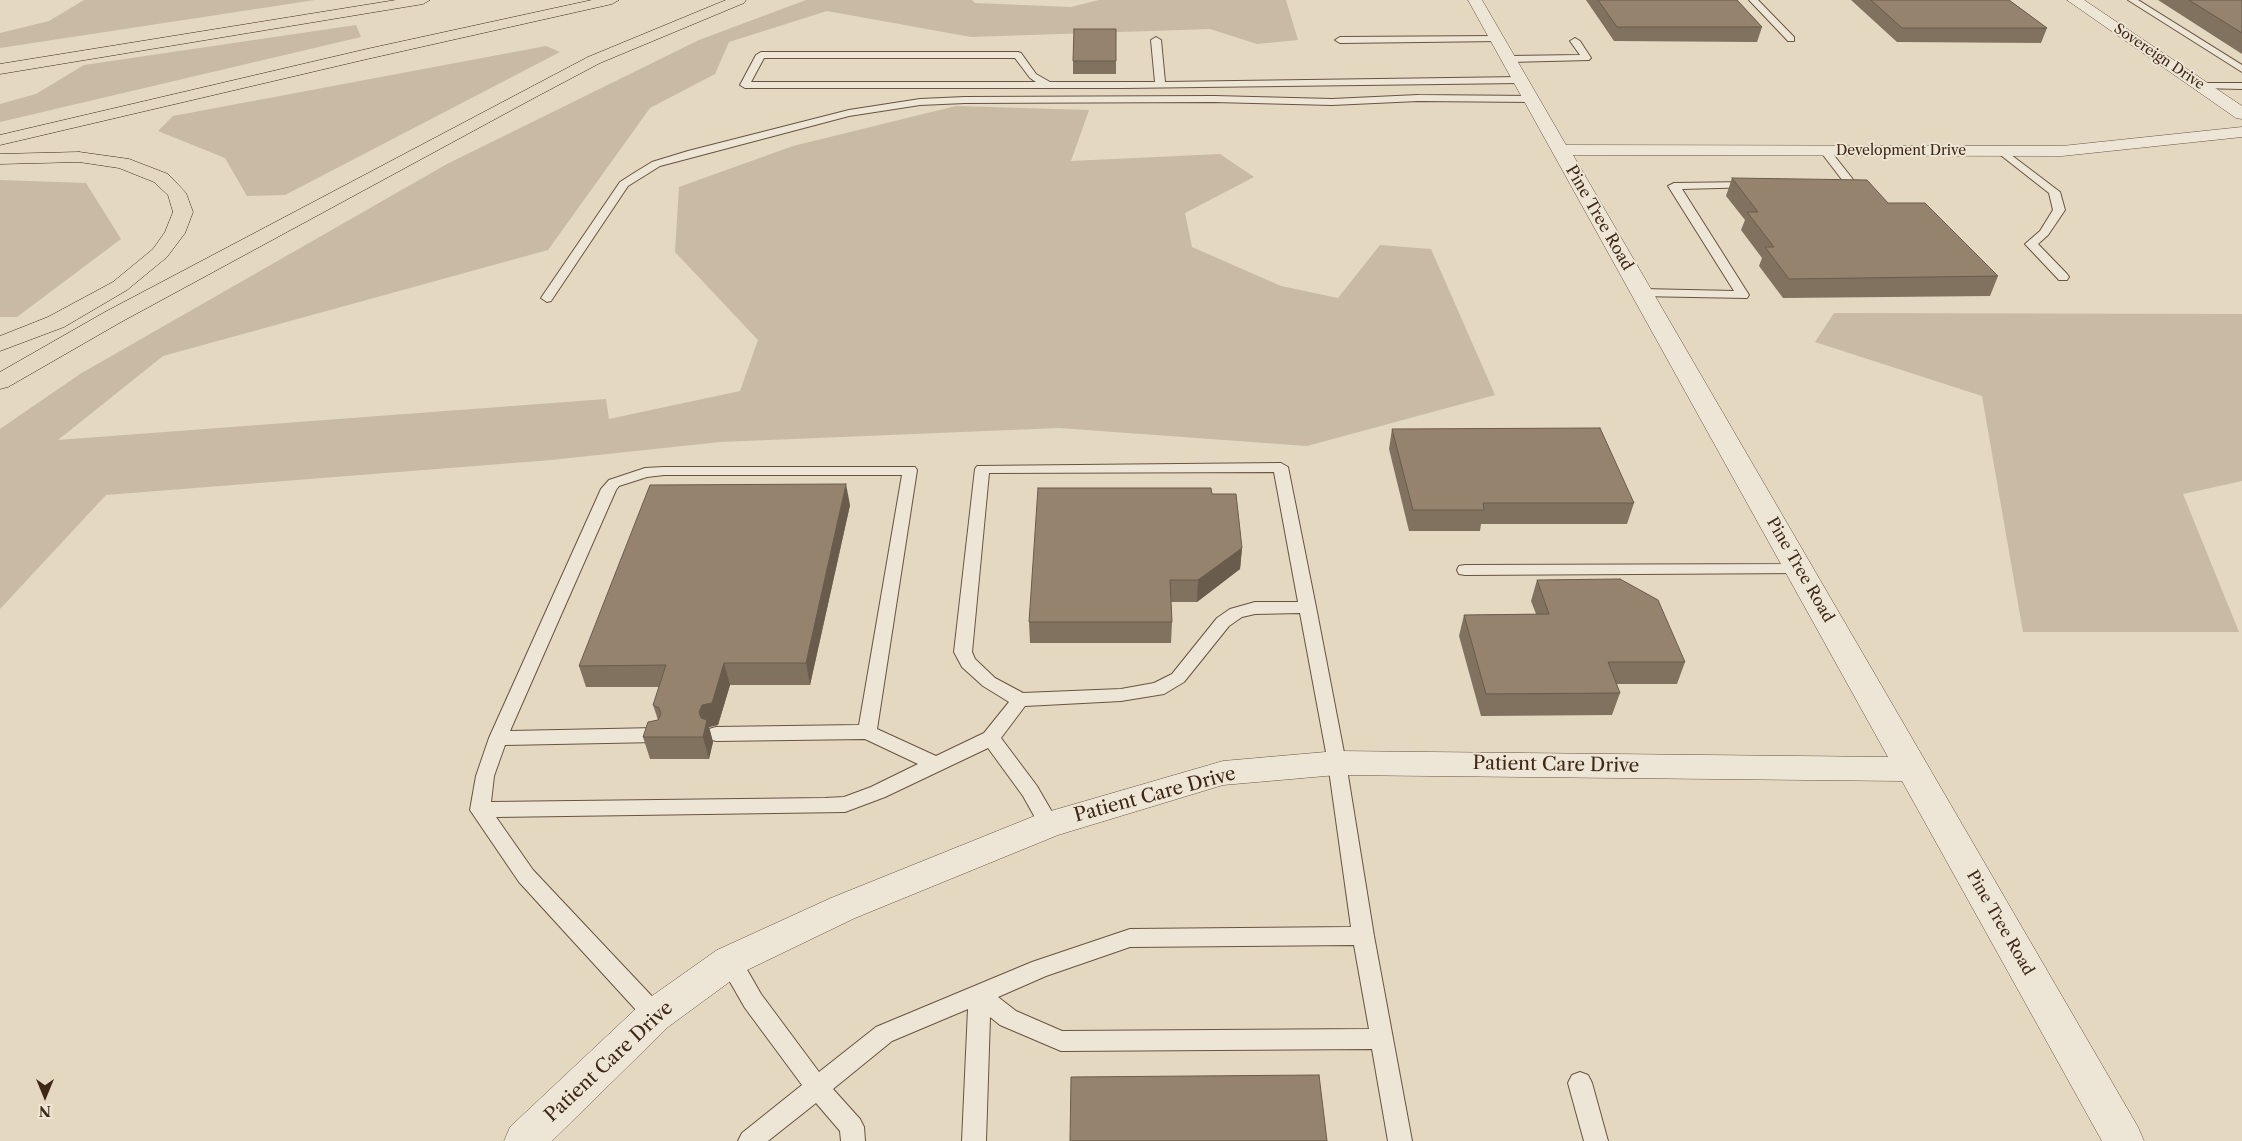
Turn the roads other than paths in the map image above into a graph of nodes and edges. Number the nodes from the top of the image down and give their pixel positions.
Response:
1 (423, 0) edge
2 (612, 0) edge
3 (739, 0) edge
4 (1475, 0) edge
5 (1753, 0) edge
6 (2074, 0) edge
7 (2132, 0) edge
8 (1791, 39) dead end
9 (1156, 40) dead end
10 (1340, 40) dead end
11 (1575, 40) dead end
12 (0, 69) edge
13 (1515, 69) junction
14 (2242, 69) edge
15 (1160, 84) junction
16 (1048, 85) junction
17 (2202, 86) junction
18 (2242, 86) edge
19 (2242, 114) edge
20 (2242, 132) edge
21 (0, 140) edge
22 (1560, 150) junction
23 (1825, 151) junction
24 (2002, 151) junction
25 (0, 158) edge
26 (1821, 184) edge
27 (1762, 185) edge
28 (2063, 277) dead end
29 (1642, 294) junction
30 (547, 298) dead end
31 (0, 344) edge
32 (0, 382) edge
33 (1799, 569) junction
34 (1465, 570) dead end
35 (1308, 607) junction
36 (1020, 700) junction
37 (868, 732) junction
38 (716, 734) dead end
39 (657, 735) edge
40 (498, 738) junction
41 (991, 738) junction
42 (1337, 763) junction
43 (934, 764) junction
44 (1912, 769) junction
45 (480, 810) junction
46 (1049, 824) junction
47 (1363, 936) junction
48 (730, 961) junction
49 (980, 995) junction
50 (654, 1015) junction
51 (1381, 1039) junction
52 (1580, 1083) dead end
53 (817, 1087) junction
54 (524, 1141) edge
55 (750, 1141) edge
56 (853, 1141) edge
57 (974, 1141) edge
58 (1400, 1141) edge
59 (1596, 1141) edge
60 (2124, 1141) edge

1 - 12 highway
2 - 21 highway
3 - 32 highway
4 - 13 street, Pine Tree Road
5 - 8 lane
6 - 17 street, Sovereign Drive
7 - 14 lane
9 - 15 lane
10 - 13 lane
11 - 13 lane
13 - 15 lane
13 - 22 street, Pine Tree Road
13 - 30 lane
15 - 16 lane
16 - 16 lane
17 - 18 lane
17 - 19 street, Sovereign Drive
20 - 24 street, Development Drive
22 - 23 street, Development Drive
22 - 29 street, Pine Tree Road
23 - 24 street, Development Drive
23 - 26 lane
24 - 28 lane
25 - 31 highway
27 - 29 lane
29 - 33 street, Pine Tree Road
33 - 34 lane
33 - 44 street, Pine Tree Road
35 - 36 lane
35 - 36 lane
35 - 42 lane
36 - 41 lane
37 - 38 lane
37 - 40 lane
37 - 43 lane
39 - 40 lane
40 - 45 lane
41 - 43 lane
41 - 46 lane
42 - 44 street, Patient Care Drive
42 - 46 street, Patient Care Drive
42 - 47 lane
43 - 45 lane
44 - 60 street, Pine Tree Road
45 - 50 lane
46 - 48 street, Patient Care Drive
47 - 49 lane
47 - 51 lane
48 - 50 street, Patient Care Drive
48 - 53 lane
49 - 51 lane
49 - 53 lane
49 - 57 lane
50 - 54 street, Patient Care Drive
51 - 58 lane
52 - 59 lane
53 - 55 lane
53 - 56 lane

